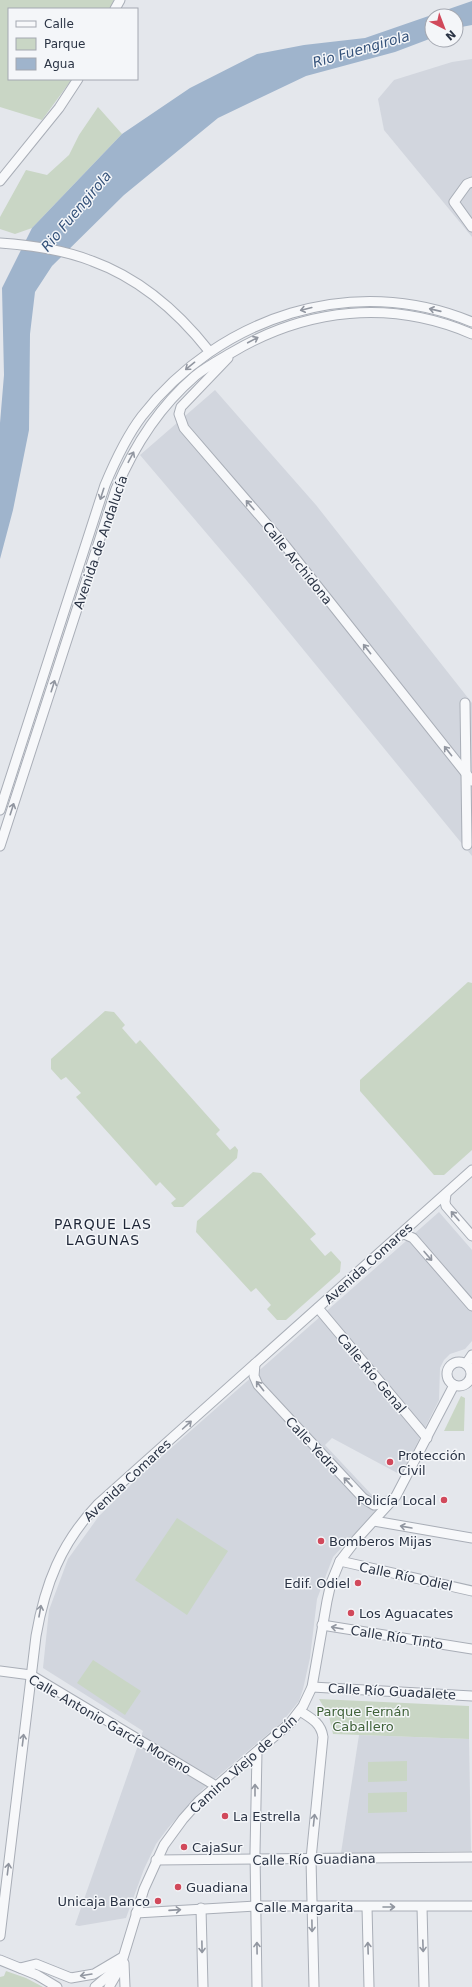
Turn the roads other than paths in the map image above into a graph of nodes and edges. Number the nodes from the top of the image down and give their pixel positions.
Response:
1 (77, 80) edge
2 (0, 181) edge
3 (472, 182) edge
4 (472, 227) edge
5 (0, 243) edge
6 (472, 322) edge
7 (472, 334) edge
8 (237, 349) junction
9 (209, 351) junction
10 (466, 703) dead end
11 (469, 778) edge
12 (0, 810) edge
13 (467, 845) dead end
14 (0, 846) edge
15 (472, 1170) edge
16 (446, 1194) junction
17 (399, 1236) junction
18 (472, 1236) edge
19 (472, 1306) edge
20 (318, 1308) junction
21 (472, 1355) edge
22 (255, 1364) junction
23 (466, 1364) junction
24 (471, 1381) edge
25 (454, 1385) junction
26 (427, 1438) junction
27 (391, 1502) junction
28 (374, 1521) junction
29 (472, 1538) edge
30 (340, 1561) junction
31 (472, 1591) edge
32 (322, 1625) junction
33 (472, 1649) edge
34 (0, 1671) edge
35 (31, 1675) junction
36 (312, 1687) junction
37 (472, 1696) edge
38 (300, 1711) junction
39 (256, 1752) junction
40 (216, 1786) junction
41 (472, 1856) edge
42 (255, 1859) junction
43 (311, 1859) junction
44 (156, 1860) junction
45 (256, 1906) junction
46 (312, 1906) junction
47 (472, 1906) edge
48 (367, 1907) junction
49 (422, 1907) junction
50 (201, 1908) junction
51 (136, 1913) junction
52 (0, 1936) edge
53 (122, 1956) junction
54 (1, 1958) edge
55 (20, 1968) junction
56 (54, 1986) edge
57 (95, 1987) edge
58 (109, 1987) edge
59 (125, 1987) edge
60 (203, 1987) edge
61 (257, 1987) edge
62 (314, 1987) edge
63 (369, 1987) edge
64 (424, 1987) edge

1 - 2 street
3 - 4 street
5 - 9 street
6 -> 9 street, Avenida de Andalucía
8 -> 7 street, Avenida de Andalucía
11 -> 8 street, Calle Archidona
14 -> 8 street, Avenida de Andalucía
9 -> 12 street, Avenida de Andalucía
10 - 11 street
11 - 13 street
15 - 16 street, Avenida Comares
16 - 17 street, Avenida Comares
18 -> 16 street
17 -> 19 street
17 - 20 street, Avenida Comares
20 - 22 street, Avenida Comares
20 - 26 street, Calle Río Genal
21 - 23 street
27 -> 22 street, Calle Yedra
35 -> 22 street, Avenida Comares
23 - 24 street
23 - 25 street
24 - 25 street
25 - 26 street, Camino Viejo de Coín
26 - 27 street, Camino Viejo de Coín
27 - 28 street, Camino Viejo de Coín
29 -> 28 street
28 - 30 street, Camino Viejo de Coín
30 - 31 street, Calle Río Odiel
30 - 32 street, Camino Viejo de Coín
33 -> 32 street, Calle Río Tinto
32 - 36 street, Camino Viejo de Coín
34 - 35 street, Calle Antonio García Moreno
35 - 40 street, Calle Antonio García Moreno
52 -> 35 street, Avenida Comares
36 - 37 street, Calle Río Guadalete
36 - 38 street, Camino Viejo de Coín
38 - 39 street, Camino Viejo de Coín
43 -> 38 street
39 - 40 street, Camino Viejo de Coín
42 -> 39 street
40 - 44 street, Camino Viejo de Coín
41 - 43 street, Calle Río Guadiana
42 - 43 street, Calle Río Guadiana
42 - 44 street, Calle Río Guadiana
42 - 45 street
43 - 46 street
44 - 51 street, Camino Viejo de Coín
45 - 46 street, Calle Margarita
45 - 50 street, Calle Margarita
61 -> 45 street
46 - 48 street, Calle Margarita
46 -> 62 street
47 - 49 street, Calle Margarita
48 -> 49 street, Calle Margarita
63 -> 48 street
49 -> 64 street
51 -> 50 street, Calle Margarita
50 -> 60 street
51 - 53 street, Camino Viejo de Coín
53 -> 55 street
53 - 57 street, Camino Viejo de Coín
53 - 58 street, Camino Viejo de Coín
53 - 59 street
54 - 55 street
55 - 56 street

